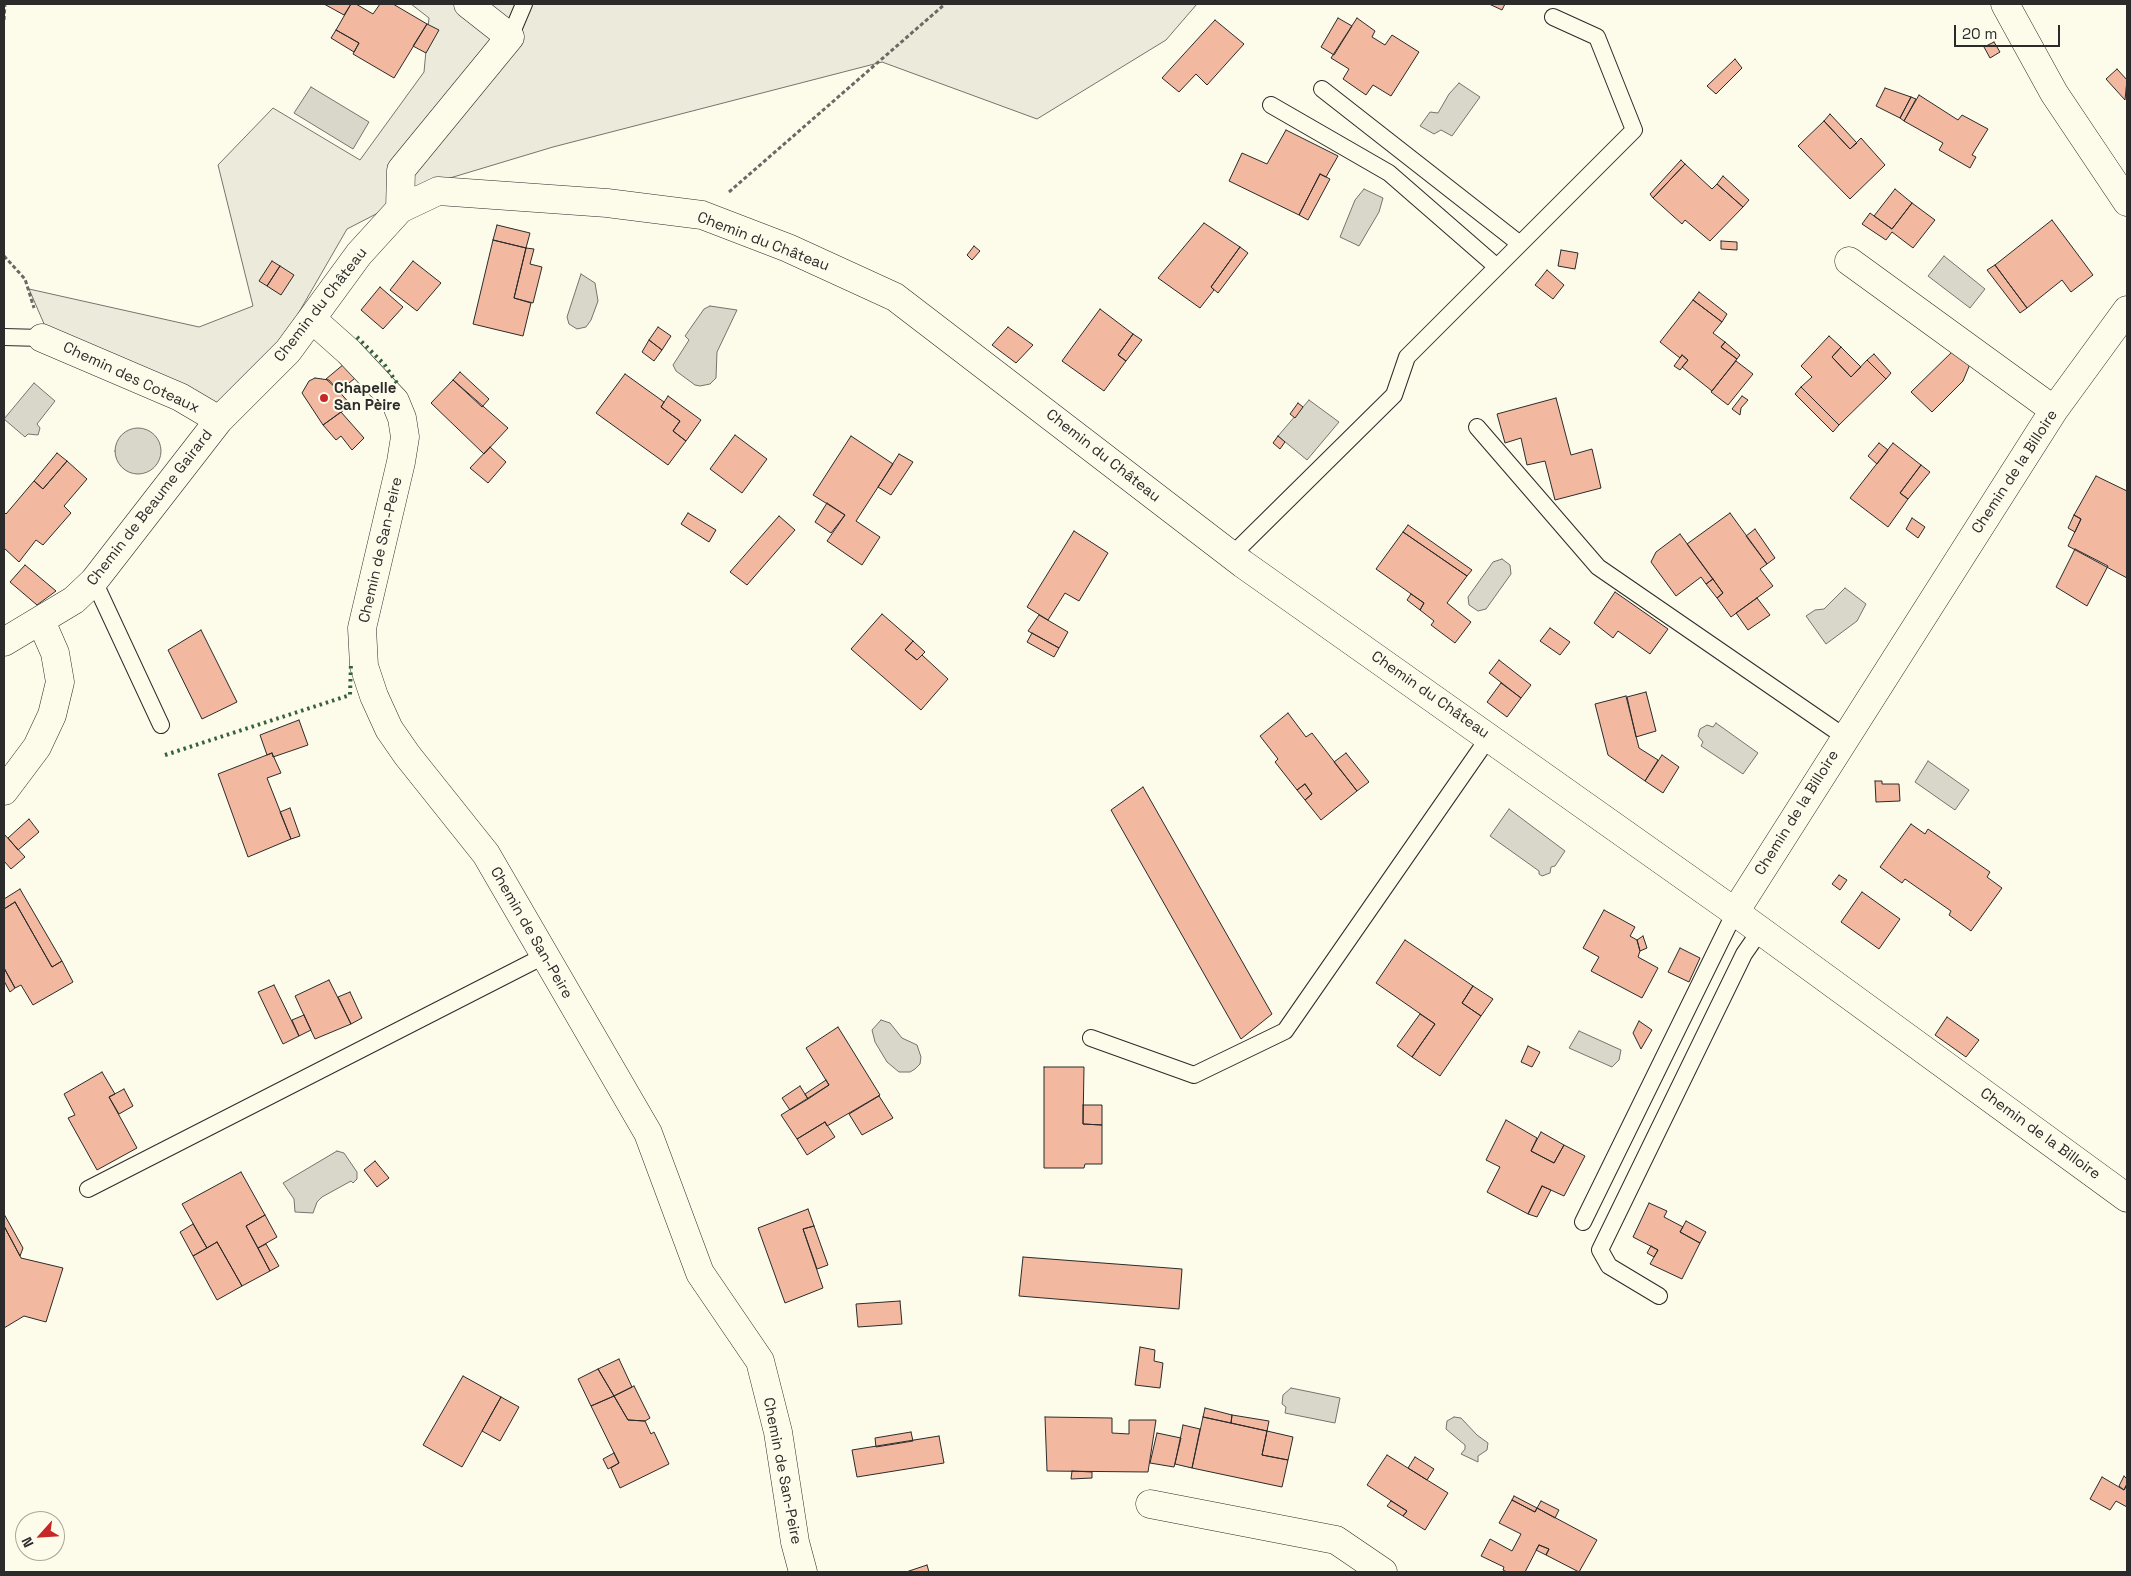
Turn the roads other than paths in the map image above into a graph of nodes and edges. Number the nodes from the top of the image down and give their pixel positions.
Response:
1 (468, 4) edge
2 (524, 4) edge
3 (2004, 4) edge
4 (1553, 17) dead end
5 (510, 37) junction
6 (1322, 89) dead end
7 (1271, 105) dead end
8 (2127, 202) edge
9 (400, 209) junction
10 (1520, 244) junction
11 (1849, 261) dead end
12 (1498, 267) junction
13 (2127, 310) edge
14 (313, 320) junction
15 (4, 337) edge
16 (42, 338) joint
17 (2054, 410) junction
18 (219, 420) junction
19 (1477, 427) dead end
20 (1232, 555) junction
21 (94, 581) junction
22 (41, 621) junction
23 (4, 642) edge
24 (161, 725) dead end
25 (1489, 737) junction
26 (1845, 737) junction
27 (4, 791) edge
28 (1735, 912) junction
29 (1760, 930) junction
30 (544, 956) junction
31 (1091, 1038) dead end
32 (88, 1189) dead end
33 (2127, 1198) edge
34 (1583, 1222) dead end
35 (1659, 1296) dead end
36 (1150, 1504) dead end
37 (803, 1572) edge
38 (1383, 1572) edge

1 - 5 street
2 - 5 lane
3 - 8 street
4 - 10 lane
5 - 9 street
6 - 10 lane
7 - 12 lane
9 - 14 street, Chemin du Château
9 - 20 street, Chemin du Château
10 - 12 lane
11 - 17 street
12 - 20 lane
13 - 17 street, Chemin de la Billoire
14 - 18 street, Chemin du Château
14 - 30 street, Chemin de San-Peire
15 - 16 lane
16 - 18 street, Chemin des Coteaux
17 - 26 street, Chemin de la Billoire
18 - 21 street, Chemin de Beaume Gairard
19 - 26 lane
20 - 25 street, Chemin du Château
21 - 22 street, Chemin de Beaume Gairard
21 - 24 lane
22 - 23 street, Chemin de Beaume Gairard
22 - 27 street
25 - 28 street, Chemin du Château
25 - 31 lane
26 - 28 street, Chemin de la Billoire
28 - 29 street, Chemin de la Billoire
28 - 34 lane
29 - 33 street, Chemin de la Billoire
29 - 35 lane
30 - 32 lane
30 - 37 street, Chemin de San-Peire
36 - 38 street

